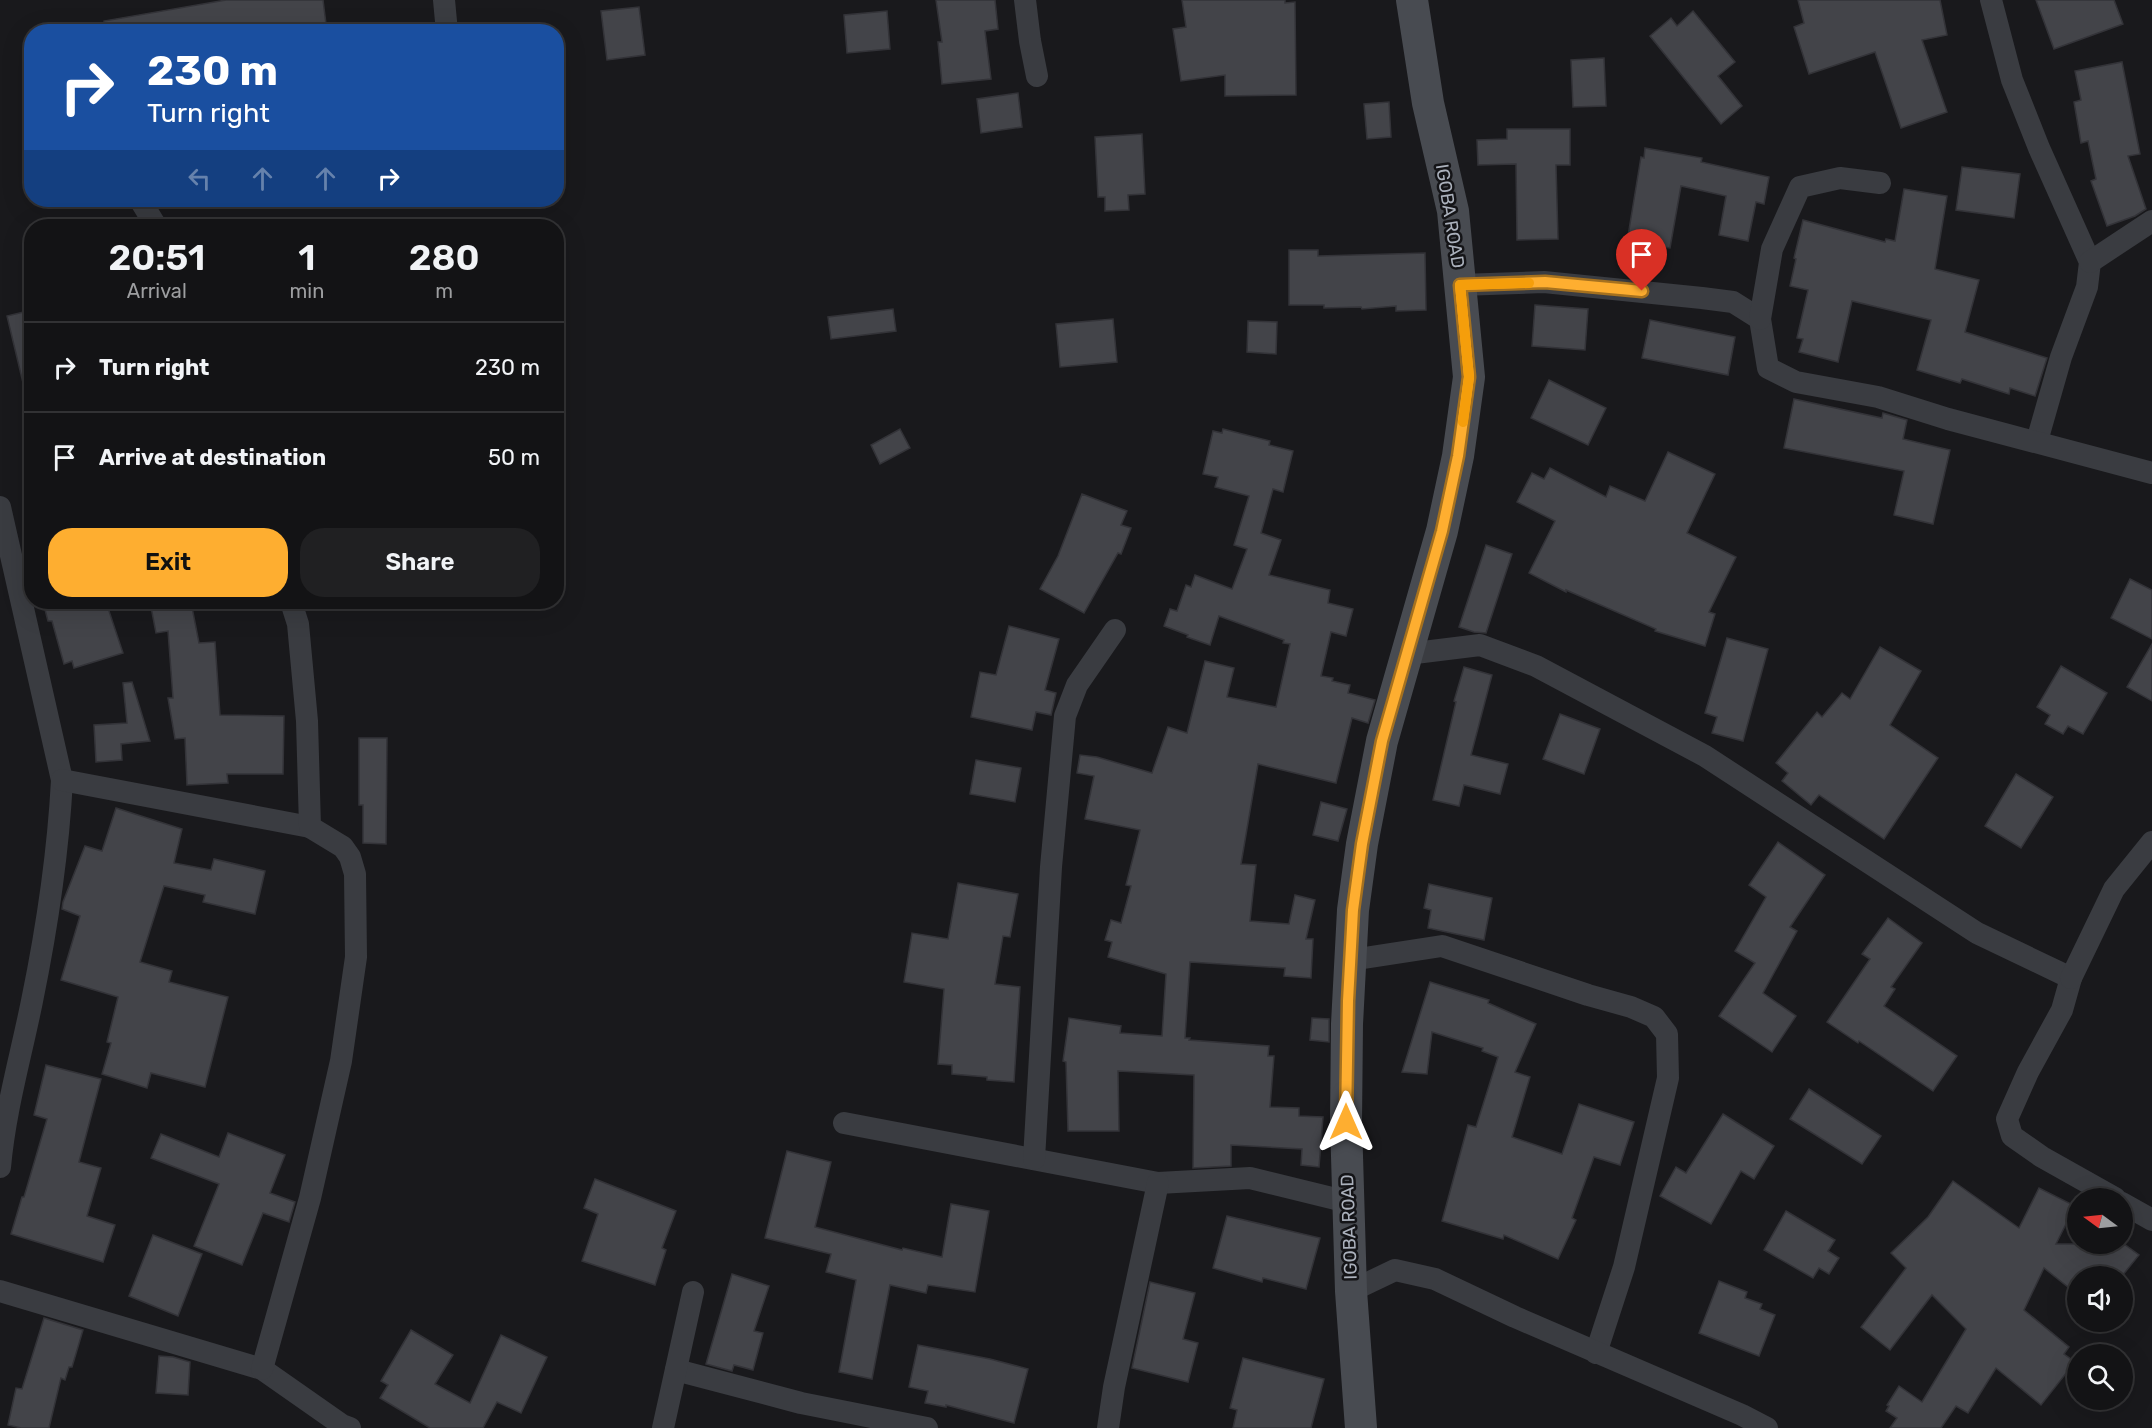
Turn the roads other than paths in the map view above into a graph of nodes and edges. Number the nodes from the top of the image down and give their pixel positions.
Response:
1 (444, 0) edge
2 (1025, 0) edge
3 (1412, 0) edge
4 (1991, 0) edge
5 (446, 24) edge
6 (1037, 76) dead end
7 (1880, 183) dead end
8 (2152, 221) edge
9 (2090, 262) junction
10 (1460, 285) junction
11 (1760, 319) junction
12 (2037, 441) junction
13 (2152, 473) edge
14 (0, 507) edge
15 (3, 536) edge
16 (293, 609) edge
17 (1115, 630) dead end
18 (1407, 654) junction
19 (62, 780) junction
20 (310, 826) junction
21 (2152, 842) edge
22 (1351, 960) junction
23 (2071, 978) junction
24 (844, 1124) dead end
25 (1034, 1160) junction
26 (0, 1167) edge
27 (1158, 1183) junction
28 (2098, 1188) edge
29 (1348, 1203) junction
30 (2133, 1209) edge
31 (2152, 1220) edge
32 (0, 1291) edge
33 (1351, 1291) junction
34 (693, 1292) dead end
35 (1596, 1353) junction
36 (262, 1369) junction
37 (676, 1370) junction
38 (350, 1428) edge
39 (663, 1428) edge
40 (927, 1428) edge
41 (1108, 1428) edge
42 (1361, 1428) edge
43 (1767, 1428) edge

1 - 5 street
2 - 6 street
3 - 10 street, IGOBA ROAD
4 - 9 street
7 - 11 street
8 - 9 street
9 - 12 street
10 - 11 street
10 - 18 street, IGOBA ROAD
11 - 12 street
12 - 13 street
14 - 15 street
15 - 19 street
16 - 20 street
17 - 25 street
18 - 22 street, IGOBA ROAD
18 - 23 street
19 - 20 street
19 - 26 street
20 - 36 street
21 - 23 street
22 - 29 street, IGOBA ROAD
22 - 35 street
23 - 28 street
24 - 25 street
25 - 27 street
27 - 29 street
27 - 41 street
29 - 33 street, IGOBA ROAD
30 - 31 street
32 - 36 street
33 - 35 street
33 - 42 street, IGOBA ROAD
34 - 37 street
35 - 43 street
36 - 38 street
37 - 39 street
37 - 40 street

